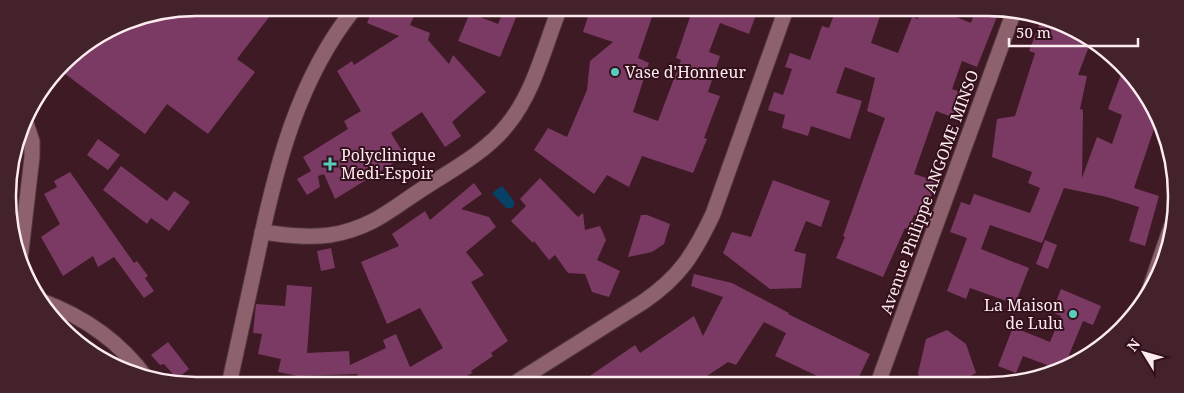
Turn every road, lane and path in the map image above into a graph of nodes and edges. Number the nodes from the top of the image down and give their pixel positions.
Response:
1 (349, 16) edge
2 (556, 16) edge
3 (784, 16) edge
4 (1012, 18) edge
5 (29, 131) edge
6 (262, 232) junction
7 (22, 243) edge
8 (53, 306) edge
9 (137, 366) edge
10 (231, 377) edge
11 (524, 377) edge
12 (880, 377) edge

1 - 6 street
2 - 6 street
3 - 11 street
4 - 12 street, Avenue Philippe ANGOME MINSO
5 - 7 street
6 - 10 street
8 - 9 street

